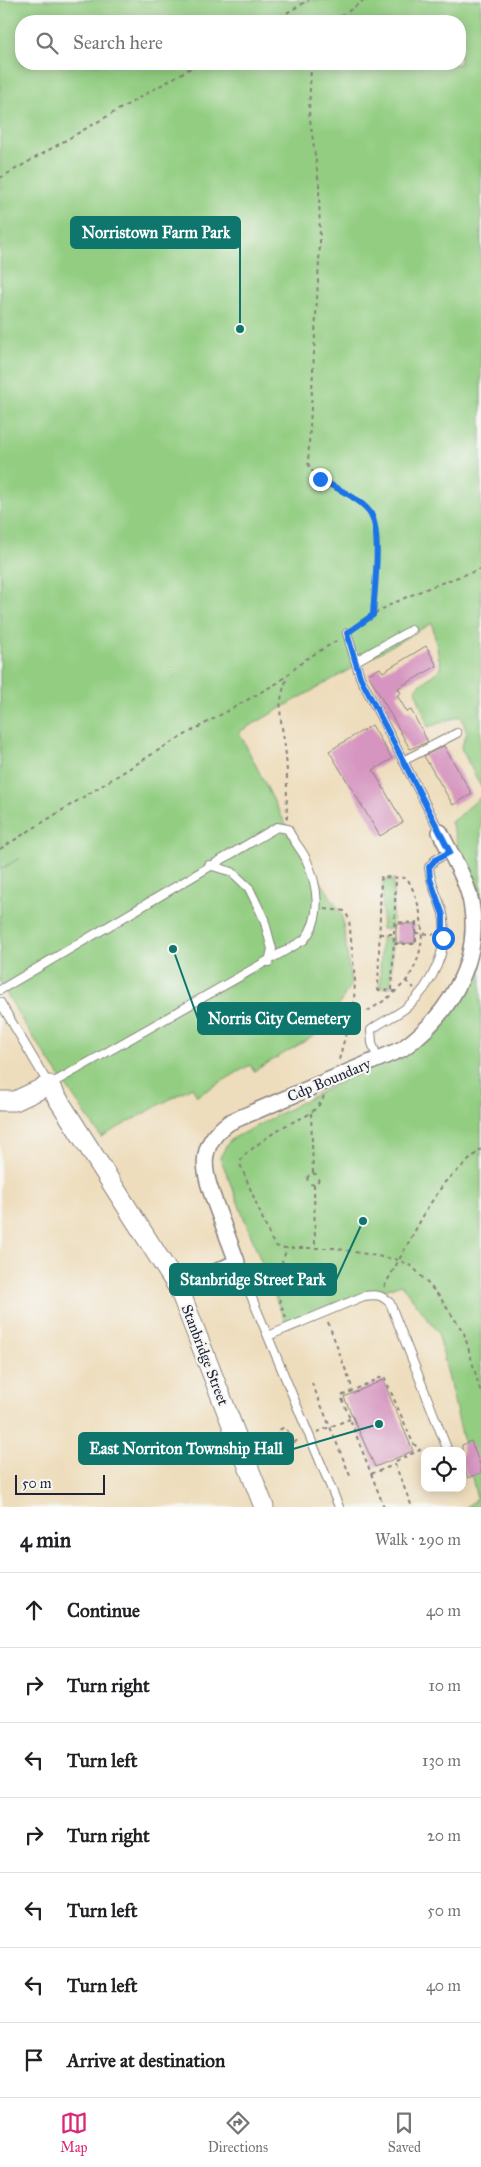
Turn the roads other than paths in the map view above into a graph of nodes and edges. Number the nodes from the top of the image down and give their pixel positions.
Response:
1 (411, 630) dead end
2 (347, 633) road end
3 (356, 661) junction
4 (457, 733) dead end
5 (404, 762) junction
6 (440, 832) joint
7 (450, 852) junction
8 (209, 866) junction
9 (269, 962) junction
10 (0, 990) edge
11 (0, 1002) edge
12 (378, 1060) junction
13 (49, 1085) junction
14 (0, 1101) edge
15 (237, 1262) junction
16 (179, 1290) junction
17 (268, 1336) junction
18 (446, 1447) edge
19 (264, 1507) edge
20 (339, 1507) edge

1 - 3 lane
2 - 3 lane
3 - 5 lane
4 - 5 lane
5 - 6 lane
6 - 7 street, Cdp Boundary
7 - 12 street, Cdp Boundary
7 - 12 lane
8 - 9 lane
8 - 9 lane
8 - 10 lane
9 - 13 lane
11 - 13 lane
12 - 15 street, Cdp Boundary
13 - 14 street
13 - 16 street, Stanbridge Street
15 - 16 street
15 - 17 lane
16 - 19 street, Stanbridge Street
17 - 18 lane
17 - 20 lane

